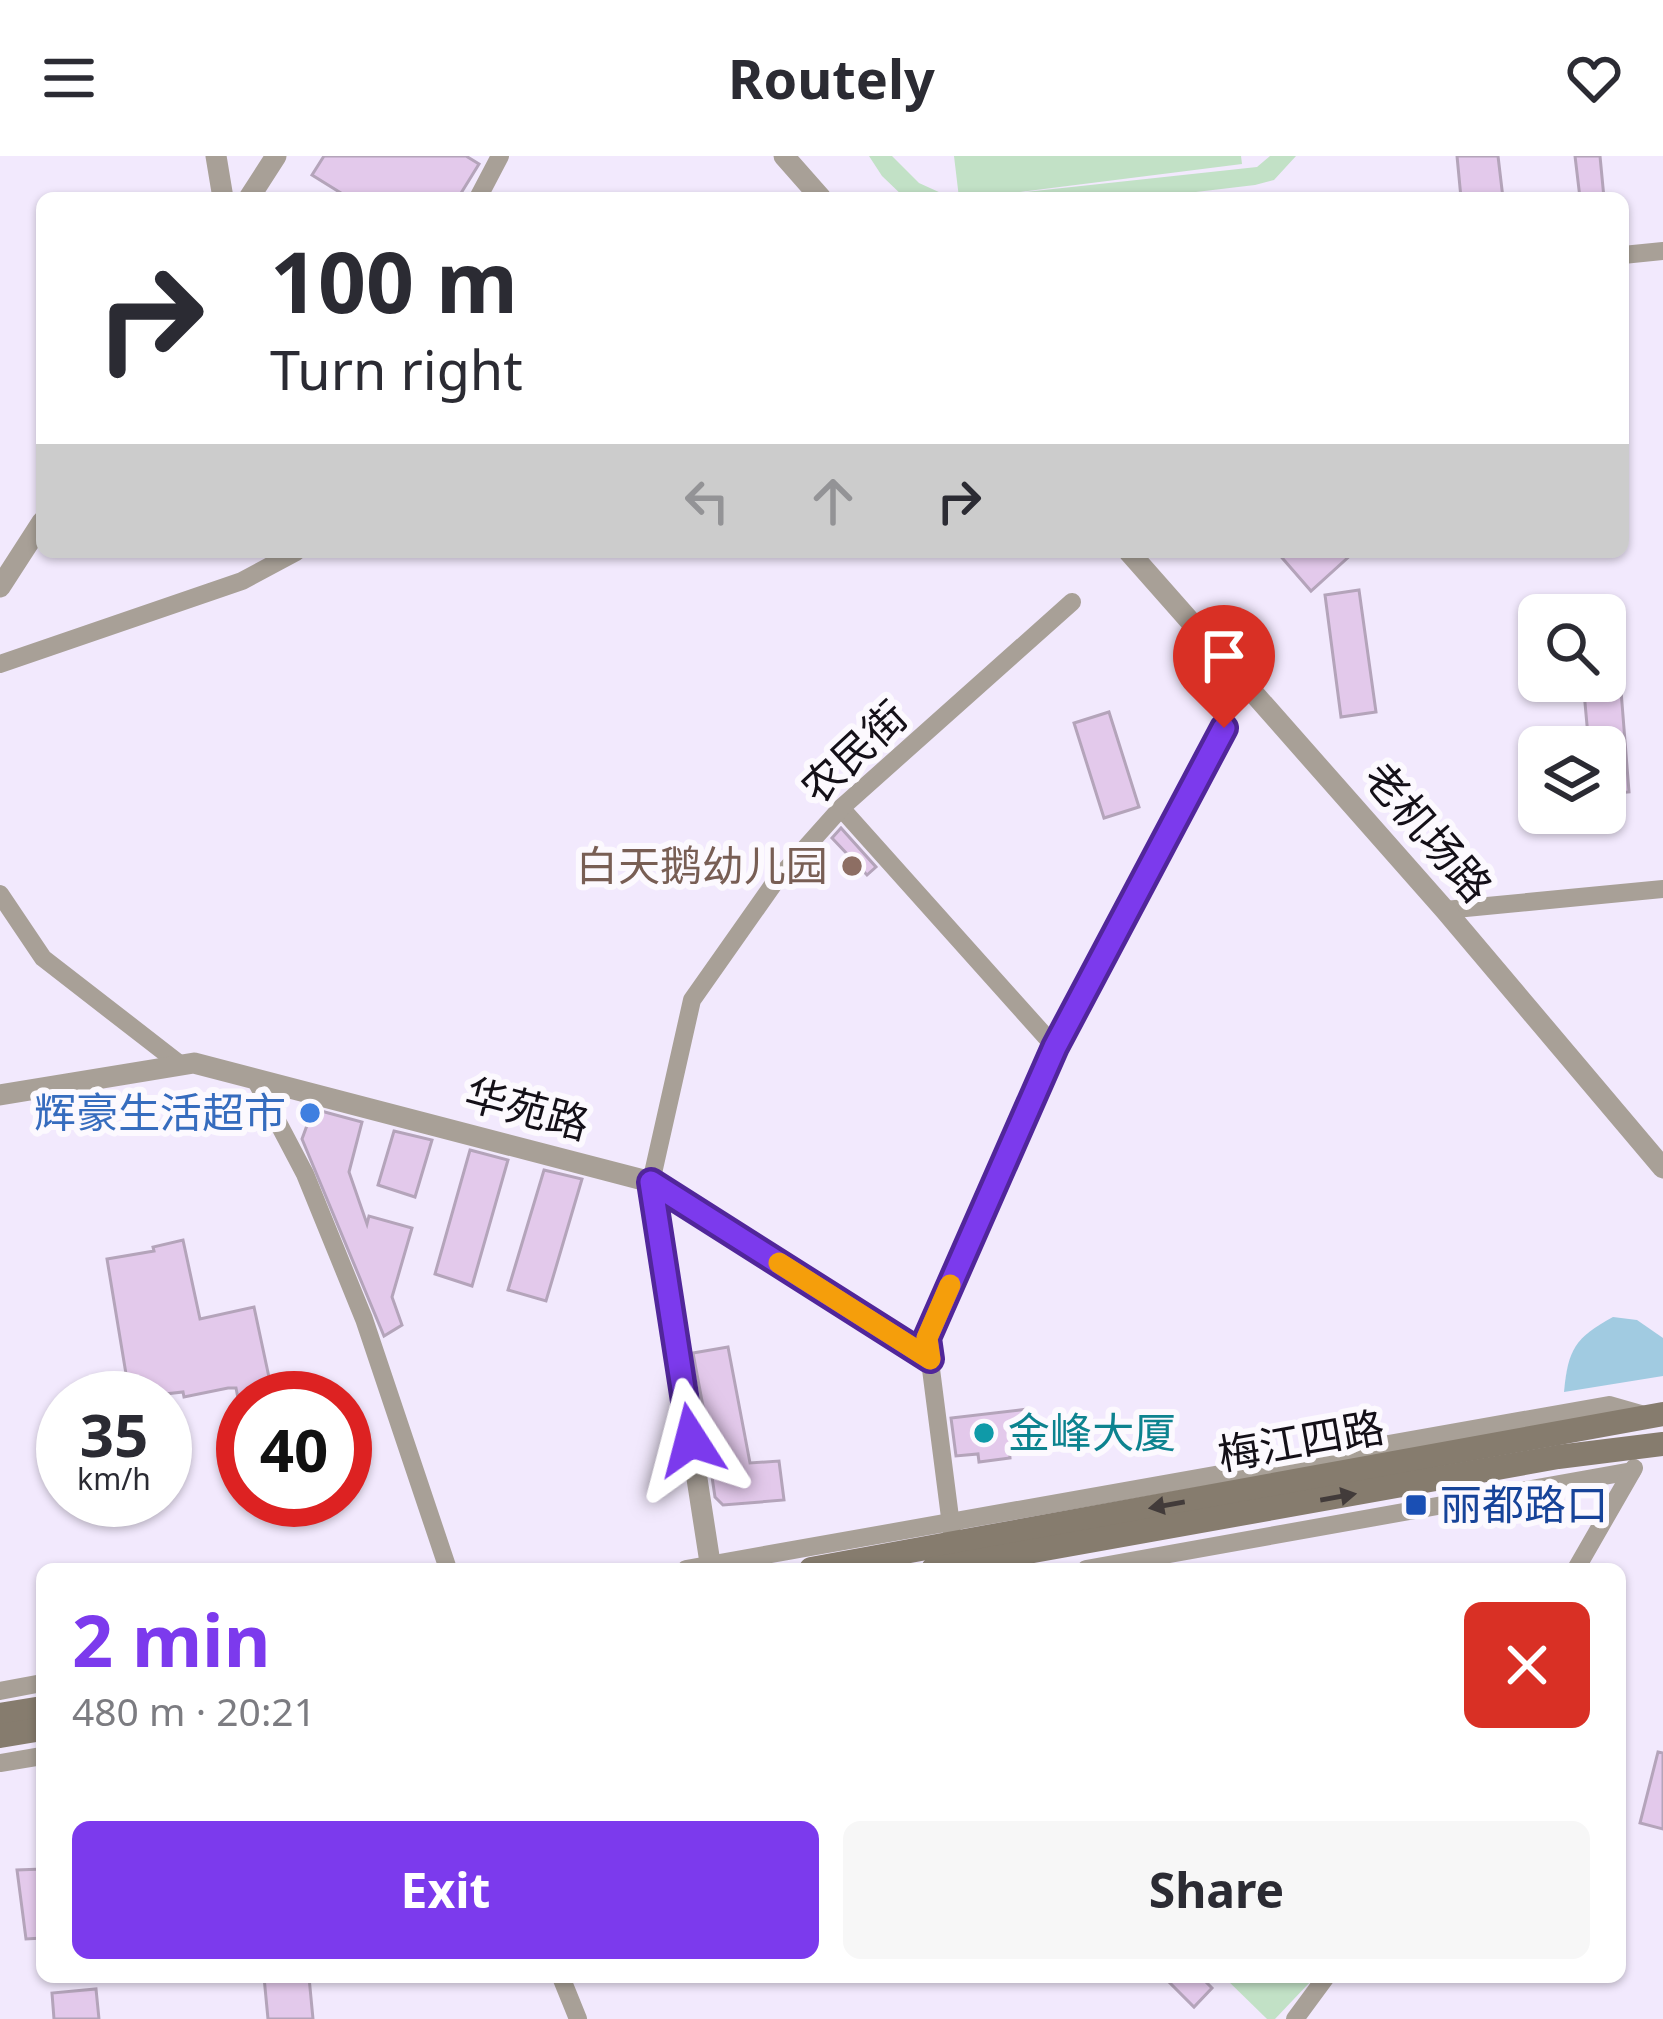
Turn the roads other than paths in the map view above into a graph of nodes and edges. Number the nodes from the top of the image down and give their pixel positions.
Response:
1 (216, 156) edge
2 (276, 156) edge
3 (500, 156) edge
4 (784, 156) edge
5 (222, 192) edge
6 (253, 192) edge
7 (481, 192) edge
8 (816, 192) edge
9 (1663, 250) edge
10 (1629, 254) edge
11 (36, 531) edge
12 (285, 558) edge
13 (1134, 558) edge
14 (0, 587) edge
15 (1072, 602) dead end
16 (0, 664) edge
17 (1224, 728) dead end
18 (841, 808) junction
19 (1663, 889) edge
20 (0, 893) edge
21 (1445, 910) junction
22 (1055, 1047) junction
23 (181, 1065) junction
24 (255, 1079) junction
25 (0, 1095) edge
26 (1663, 1168) edge
27 (651, 1182) junction
28 (930, 1359) junction
29 (1659, 1416) edge
30 (1653, 1446) edge
31 (1632, 1472) junction
32 (944, 1557) edge
33 (446, 1563) edge
34 (710, 1563) edge
35 (720, 1563) edge
36 (878, 1563) edge
37 (1120, 1563) edge
38 (1579, 1563) edge
39 (36, 1684) edge
40 (0, 1690) edge
41 (36, 1709) edge
42 (0, 1715) edge
43 (36, 1730) edge
44 (0, 1736) edge
45 (36, 1757) edge
46 (0, 1763) edge
47 (563, 1983) edge
48 (1322, 1983) edge
49 (578, 2019) edge
50 (1295, 2019) edge

1 - 5 street
2 - 6 street
3 - 7 street
4 - 8 street
9 - 10 street
11 - 14 street
12 - 16 street
13 - 21 street, 老机场路
15 - 18 street, 农民街
17 - 22 street
18 - 22 street
18 - 27 street, 农民街
19 - 21 street
20 - 23 street
21 - 26 street, 老机场路
22 - 28 street
23 - 24 street, 华苑路
23 - 25 street, 华苑路
24 - 27 street, 华苑路
24 - 33 street
27 - 28 street
27 - 34 street
28 - 32 street
29 -> 32 main road, 梅江四路
29 - 35 street
30 - 31 street
32 -> 30 main road, 梅江四路
31 - 37 street
31 - 38 street
32 - 36 main road, 梅江四路
39 - 40 street
41 - 42 main road
43 - 44 main road
45 - 46 street
47 - 49 street
48 - 50 street

